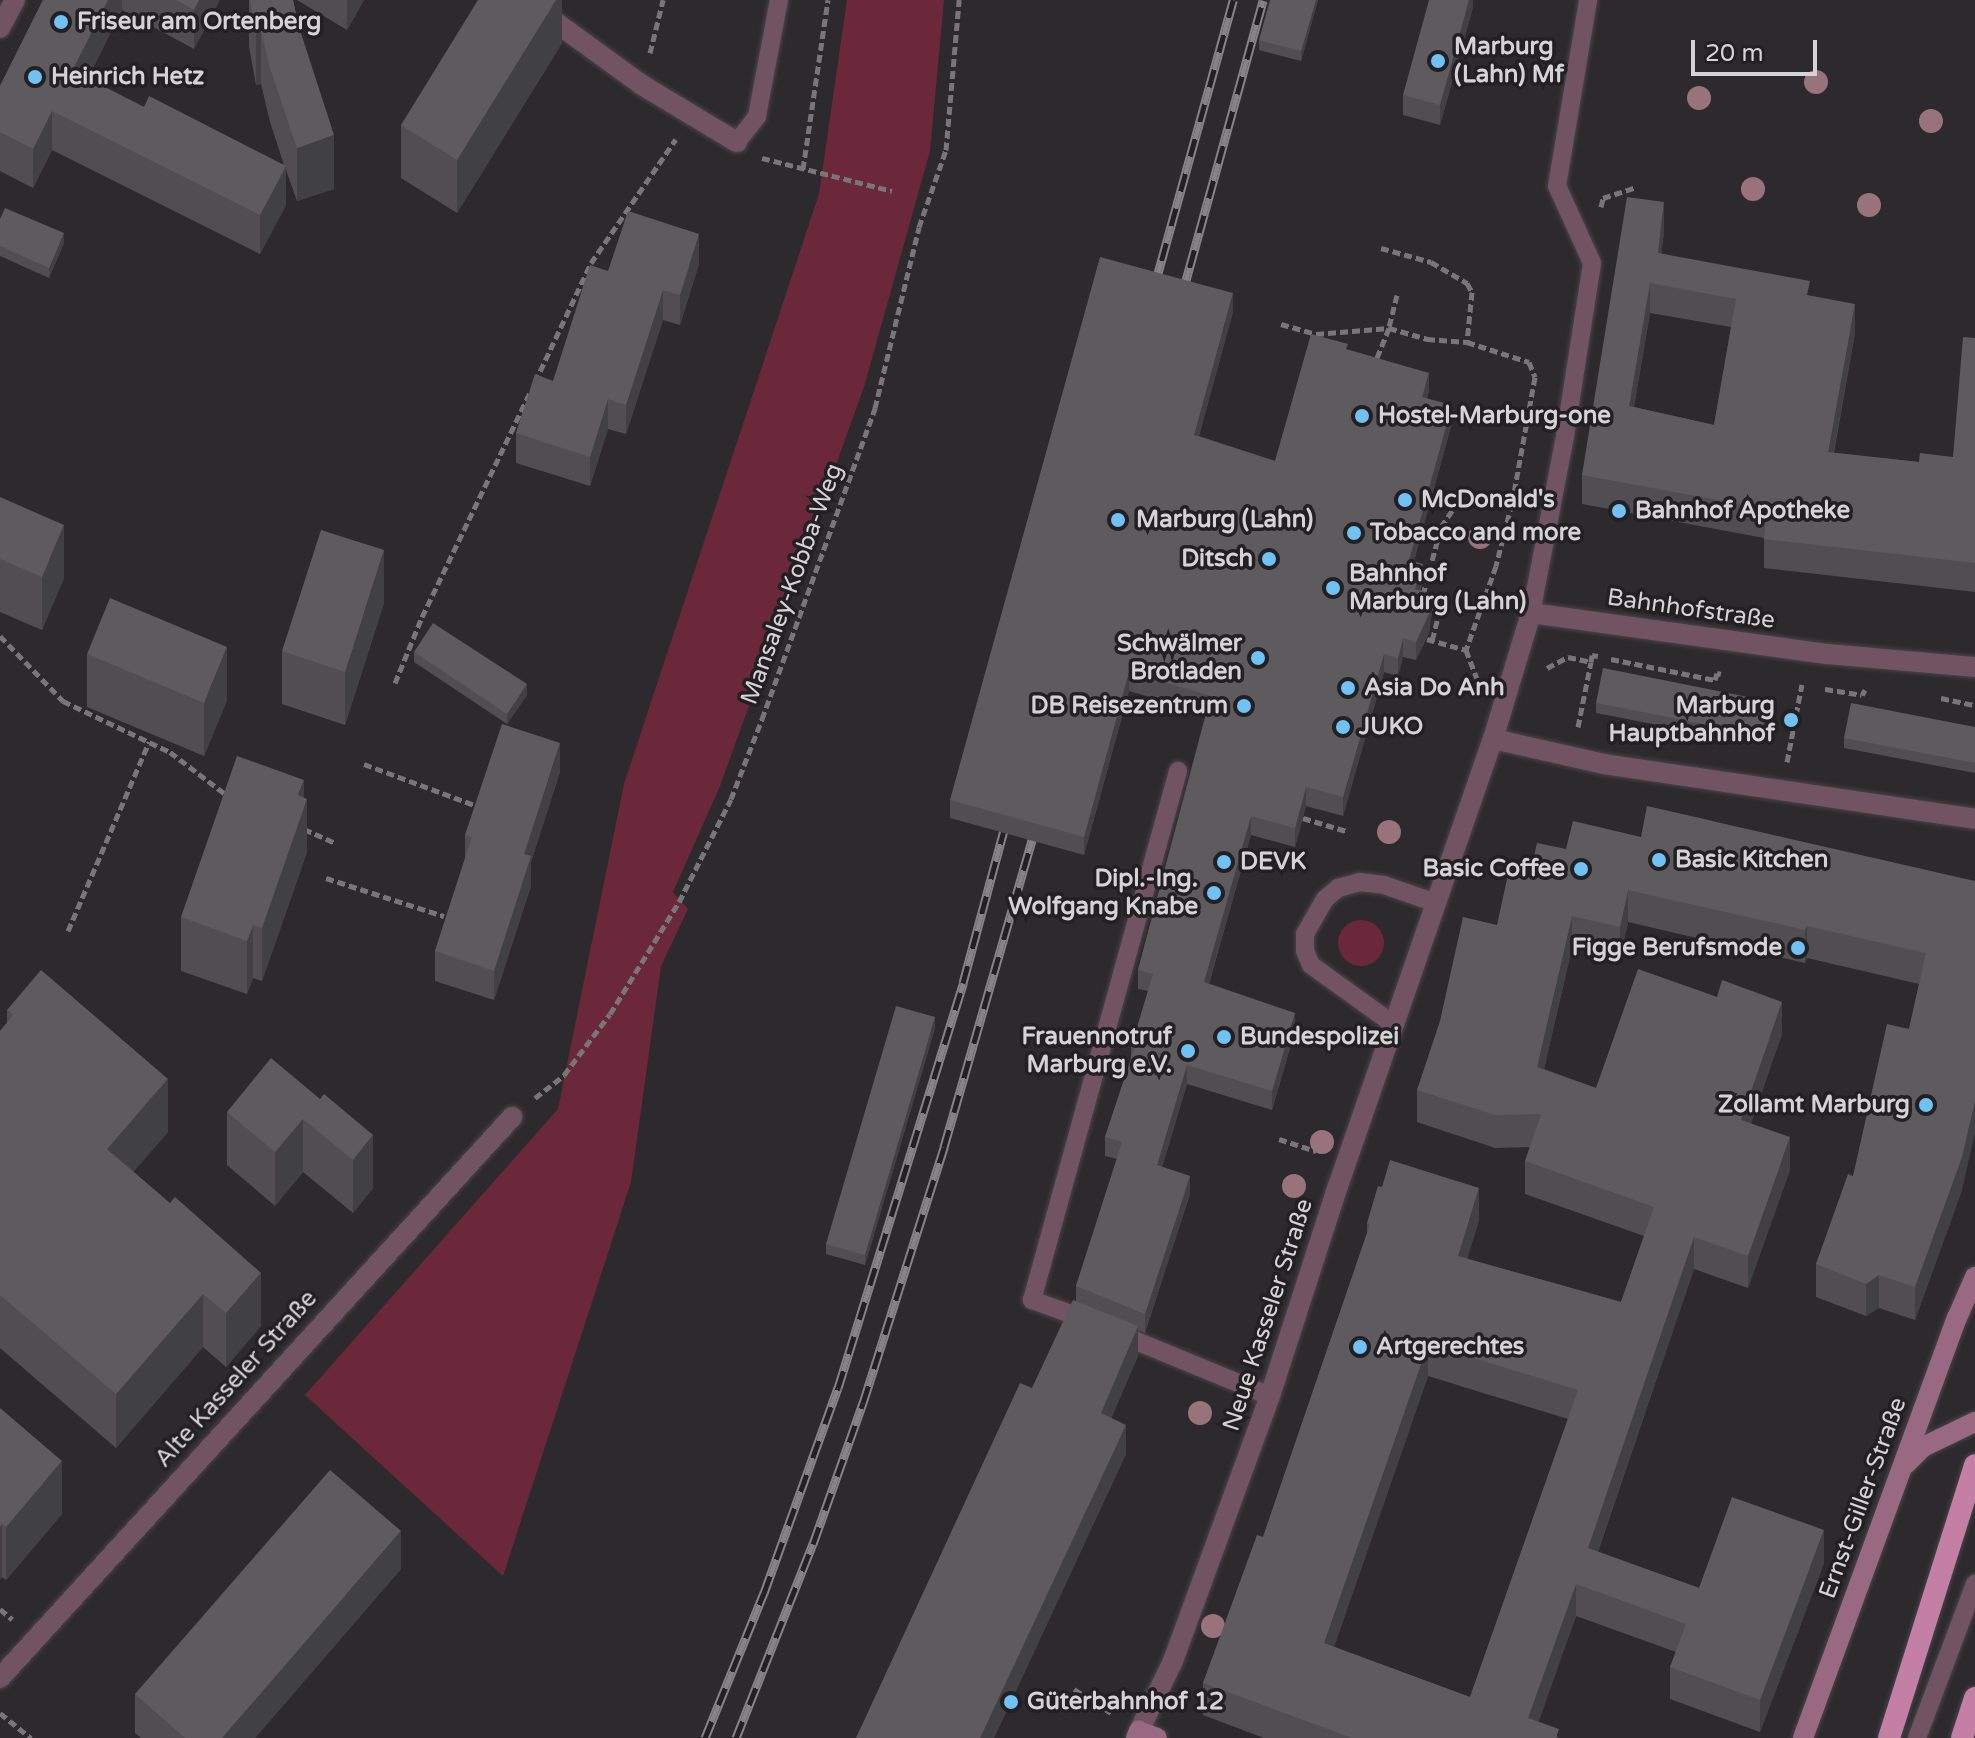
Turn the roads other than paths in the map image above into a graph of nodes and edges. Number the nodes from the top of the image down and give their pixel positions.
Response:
1 (15, 0) edge
2 (525, 0) edge
3 (779, 0) edge
4 (1588, 0) edge
5 (0, 28) edge
6 (737, 142) joint
7 (1531, 613) junction
8 (1975, 667) edge
9 (1493, 739) junction
10 (1178, 771) dead end
11 (1975, 819) edge
12 (1436, 903) junction
13 (1393, 1024) junction
14 (512, 1117) road end
15 (1975, 1277) edge
16 (1270, 1396) junction
17 (1975, 1422) edge
18 (1975, 1465) edge
19 (1900, 1470) junction
20 (1975, 1584) edge
21 (0, 1678) edge
22 (1975, 1698) edge
23 (1144, 1736) edge
24 (1803, 1738) edge
25 (1889, 1738) edge
26 (1917, 1738) edge
27 (1962, 1738) edge

1 - 5 street
2 - 6 street
3 - 6 lane
4 - 7 lane
7 - 8 street, Bahnhofstraße
7 - 9 street
9 - 11 street
9 - 12 street
10 - 16 lane
12 - 13 street, Neue Kasseler Straße
12 - 13 lane
13 - 16 street, Neue Kasseler Straße
14 - 21 street, Alte Kasseler Straße
15 - 19 main road, Ernst-Giller-Straße
16 - 23 street, Neue Kasseler Straße
17 - 19 main road
18 - 25 highway
19 - 24 main road, Ernst-Giller-Straße
20 - 26 lane
22 - 27 highway

